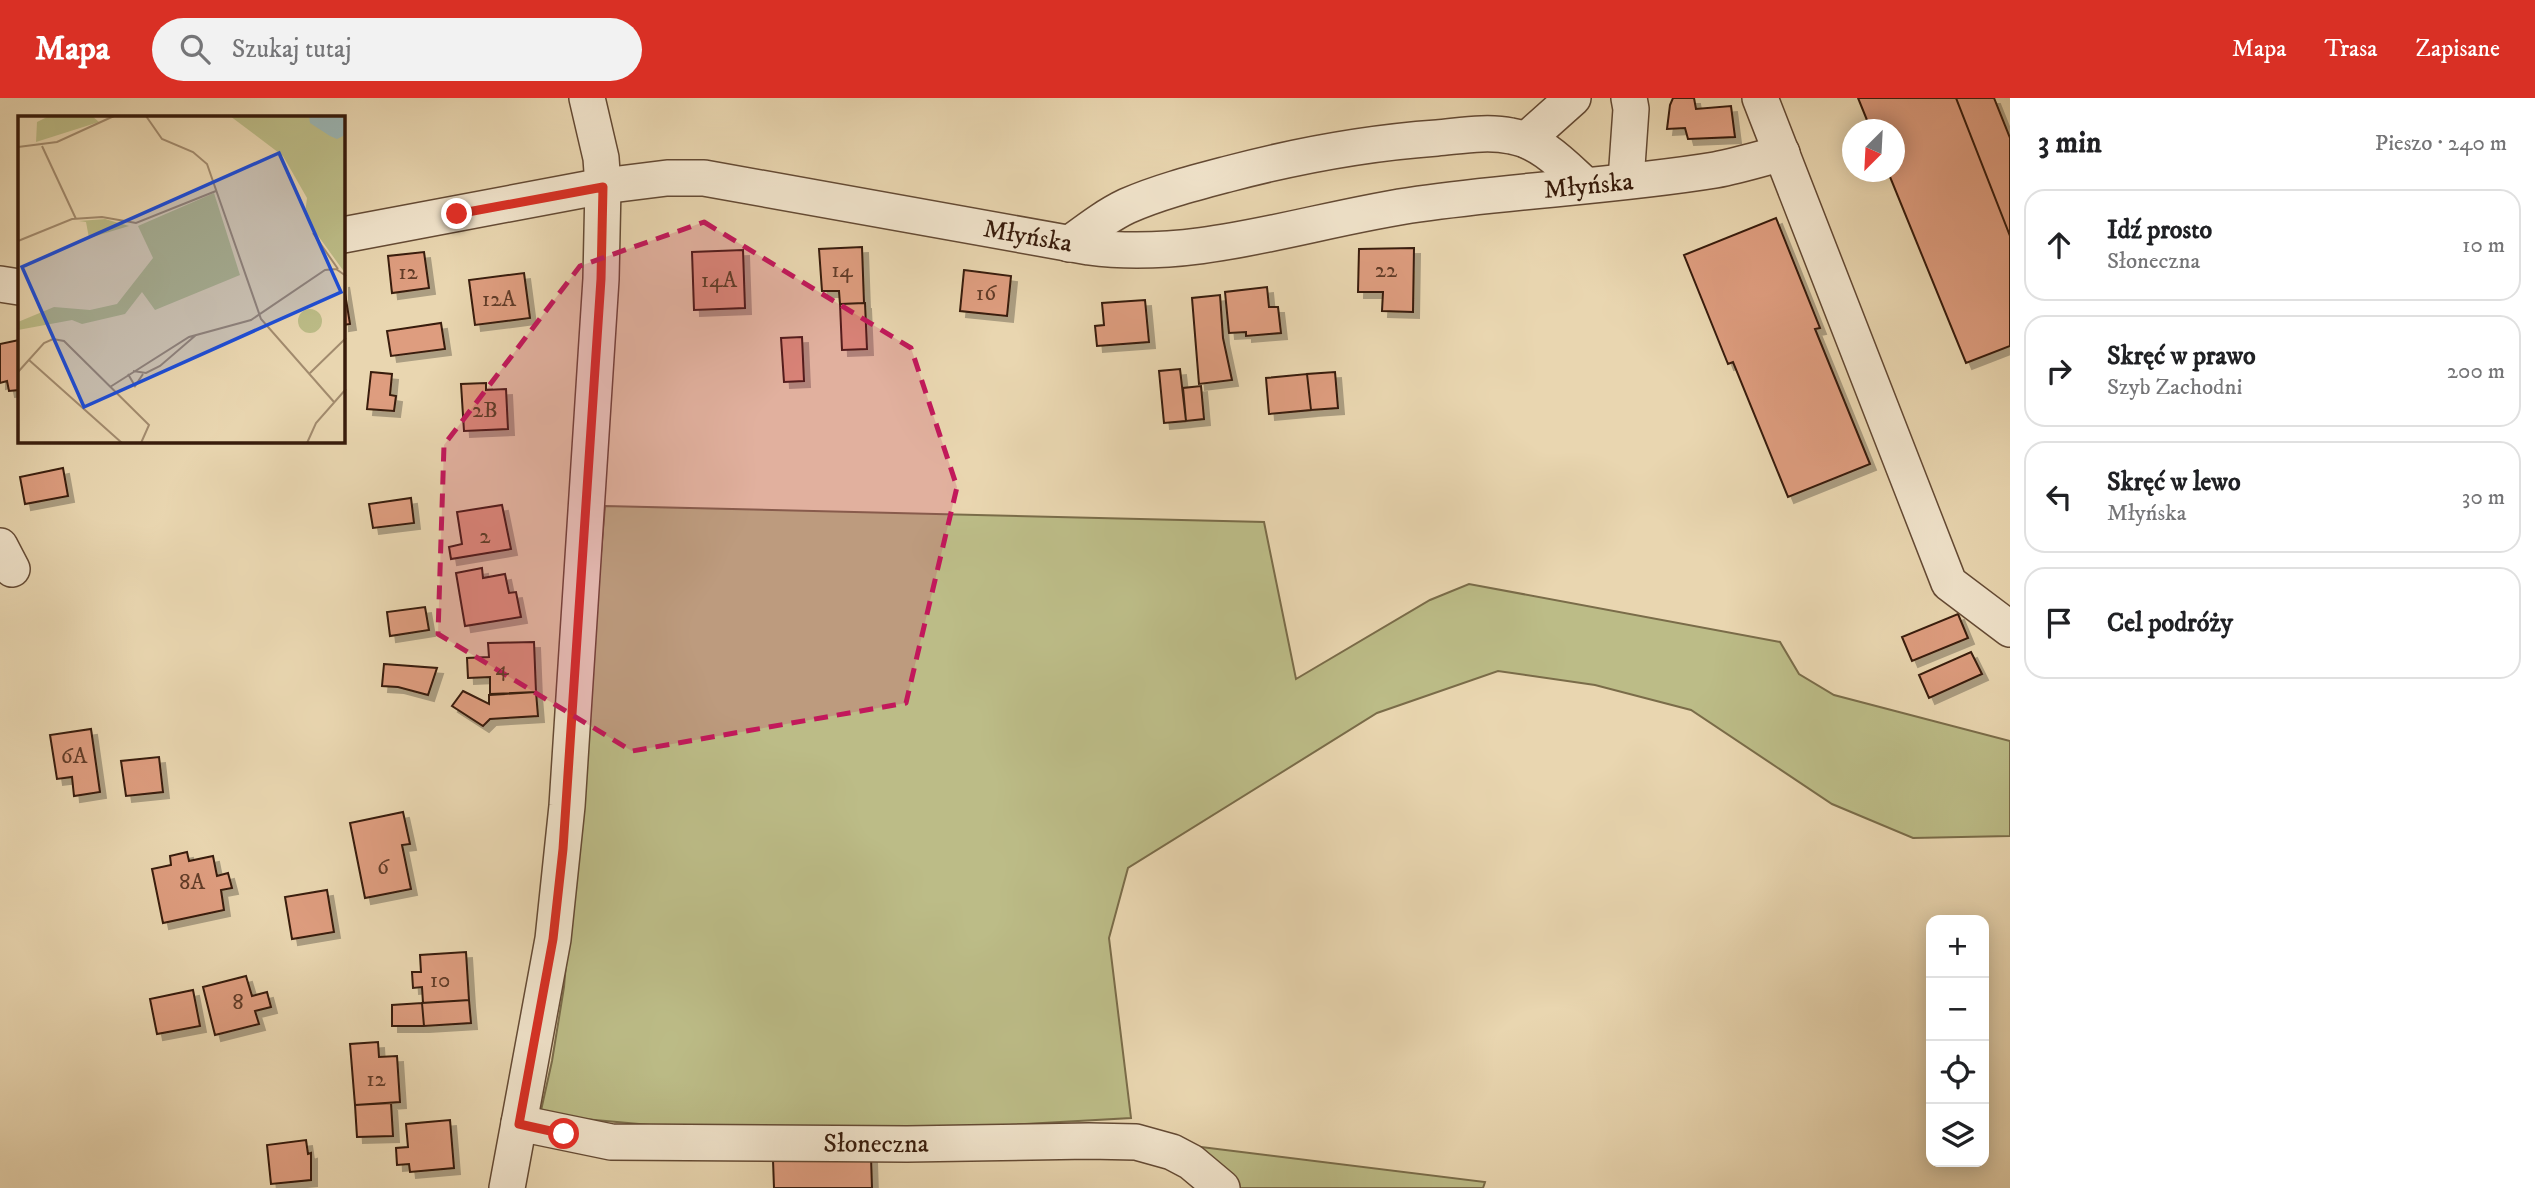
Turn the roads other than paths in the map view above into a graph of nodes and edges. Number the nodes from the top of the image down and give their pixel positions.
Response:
1 (587, 98) edge
2 (1573, 98) edge
3 (1629, 98) edge
4 (1760, 98) edge
5 (1526, 140) junction
6 (1782, 153) junction
7 (1626, 180) junction
8 (1585, 185) junction
9 (603, 187) junction
10 (345, 235) edge
11 (1069, 244) junction
12 (0, 284) edge
13 (18, 287) edge
14 (2010, 629) edge
15 (519, 1124) junction
16 (507, 1188) edge
17 (1222, 1188) edge

1 - 9 street
2 - 5 street
3 - 7 street
4 - 6 street
5 - 8 street
5 - 11 street
6 - 7 street, Młyńska
6 - 14 street
7 - 8 street, Młyńska
8 - 11 street, Młyńska
9 - 10 street, Młyńska
9 - 11 street, Młyńska
9 - 15 street
12 - 13 street
15 - 16 street
15 - 17 street, Słoneczna

